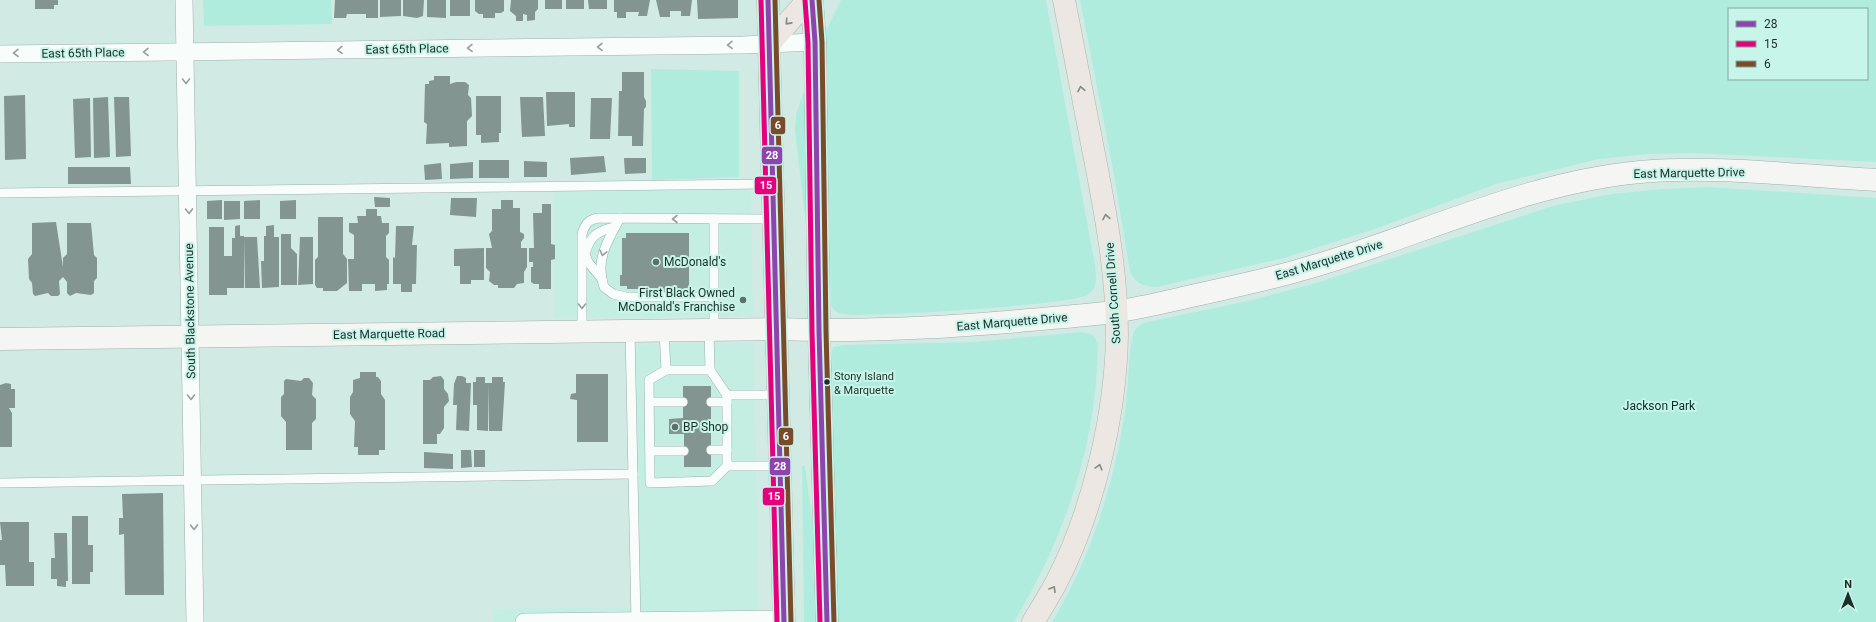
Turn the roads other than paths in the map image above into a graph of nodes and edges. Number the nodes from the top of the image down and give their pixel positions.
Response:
1 (184, 0) edge
2 (768, 0) edge
3 (808, 0) edge
4 (812, 0) edge
5 (1064, 0) edge
6 (815, 42) junction
7 (769, 44) junction
8 (185, 52) junction
9 (0, 54) edge
10 (1876, 180) edge
11 (773, 184) junction
12 (188, 191) junction
13 (0, 193) edge
14 (620, 218) junction
15 (714, 219) junction
16 (774, 219) junction
17 (615, 227) junction
18 (602, 279) junction
19 (714, 297) junction
20 (1116, 312) junction
21 (777, 329) junction
22 (711, 330) junction
23 (630, 331) junction
24 (664, 331) junction
25 (819, 331) junction
26 (582, 332) junction
27 (190, 336) junction
28 (0, 339) edge
29 (666, 370) junction
30 (710, 370) junction
31 (779, 395) junction
32 (727, 399) junction
33 (650, 402) junction
34 (683, 402) dead end
35 (710, 402) dead end
36 (710, 450) dead end
37 (727, 450) junction
38 (650, 451) junction
39 (684, 451) dead end
40 (727, 466) junction
41 (780, 466) junction
42 (633, 474) junction
43 (193, 480) junction
44 (0, 483) edge
45 (784, 620) edge
46 (636, 621) junction
47 (195, 622) edge
48 (524, 622) edge
49 (827, 622) edge
50 (1033, 622) edge

1 - 8 street, South Blackstone Avenue
2 - 7 street
3 -> 7 highway
4 - 6 street
20 -> 5 highway, South Cornell Drive
6 - 7 street, East 65th Place
6 - 25 street
7 -> 8 street, East 65th Place
7 - 11 highway
8 -> 9 street, East 65th Place
8 -> 12 street, South Blackstone Avenue
10 - 20 street, East Marquette Drive
11 - 12 lane
11 - 16 highway
12 - 13 lane
12 -> 27 street, South Blackstone Avenue
15 -> 14 lane
14 - 17 lane
14 -> 26 lane
15 - 16 lane
15 - 19 lane
16 - 21 highway
17 -> 18 lane
17 - 18 lane
18 - 19 lane
19 - 22 lane
20 - 25 street, East Marquette Drive
50 -> 20 highway, South Cornell Drive
21 - 22 street, East Marquette Road
21 - 25 street, East Marquette Drive
21 - 31 highway
22 - 24 street, East Marquette Road
22 - 30 lane
23 - 24 street, East Marquette Road
23 - 26 street, East Marquette Road
23 - 42 lane
24 - 29 lane
25 - 49 street
26 - 27 street, East Marquette Road
27 - 28 street, East Marquette Road
27 -> 43 street, South Blackstone Avenue
29 - 30 lane
29 - 33 lane
30 - 32 lane
31 - 32 lane
31 - 41 highway
32 - 35 lane
32 - 37 lane
33 - 34 lane
33 - 38 lane
36 - 37 lane
37 - 40 lane
38 - 39 lane
38 - 40 lane
40 - 41 lane
41 - 45 highway
42 - 43 lane
42 - 46 lane
43 - 44 lane
43 -> 47 street, South Blackstone Avenue
45 - 46 street
46 - 48 street

